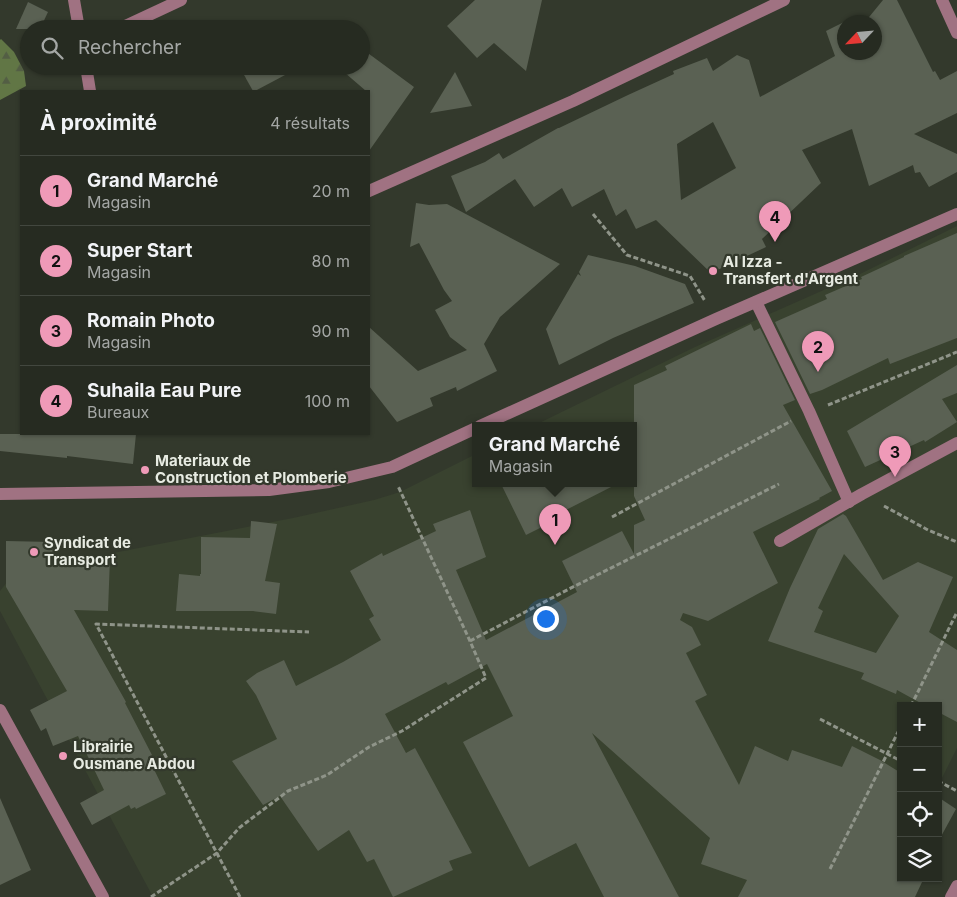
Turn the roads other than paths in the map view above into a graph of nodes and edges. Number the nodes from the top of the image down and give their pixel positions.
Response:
1 (74, 0) edge
2 (181, 0) edge
3 (784, 0) edge
4 (942, 0) edge
5 (77, 20) edge
6 (138, 20) edge
7 (957, 32) edge
8 (87, 75) edge
9 (90, 90) edge
10 (370, 191) edge
11 (957, 214) edge
12 (756, 302) junction
13 (489, 422) edge
14 (472, 430) edge
15 (957, 443) edge
16 (0, 494) edge
17 (849, 502) junction
18 (780, 541) dead end
19 (0, 710) edge
20 (957, 886) edge
21 (103, 897) edge
22 (951, 897) edge

1 - 5 street
2 - 6 street
3 - 10 street
4 - 7 street
8 - 9 street
11 - 12 street
12 - 13 street
12 - 17 street
14 - 16 street
15 - 17 street
17 - 18 street
19 - 21 street
20 - 22 street

